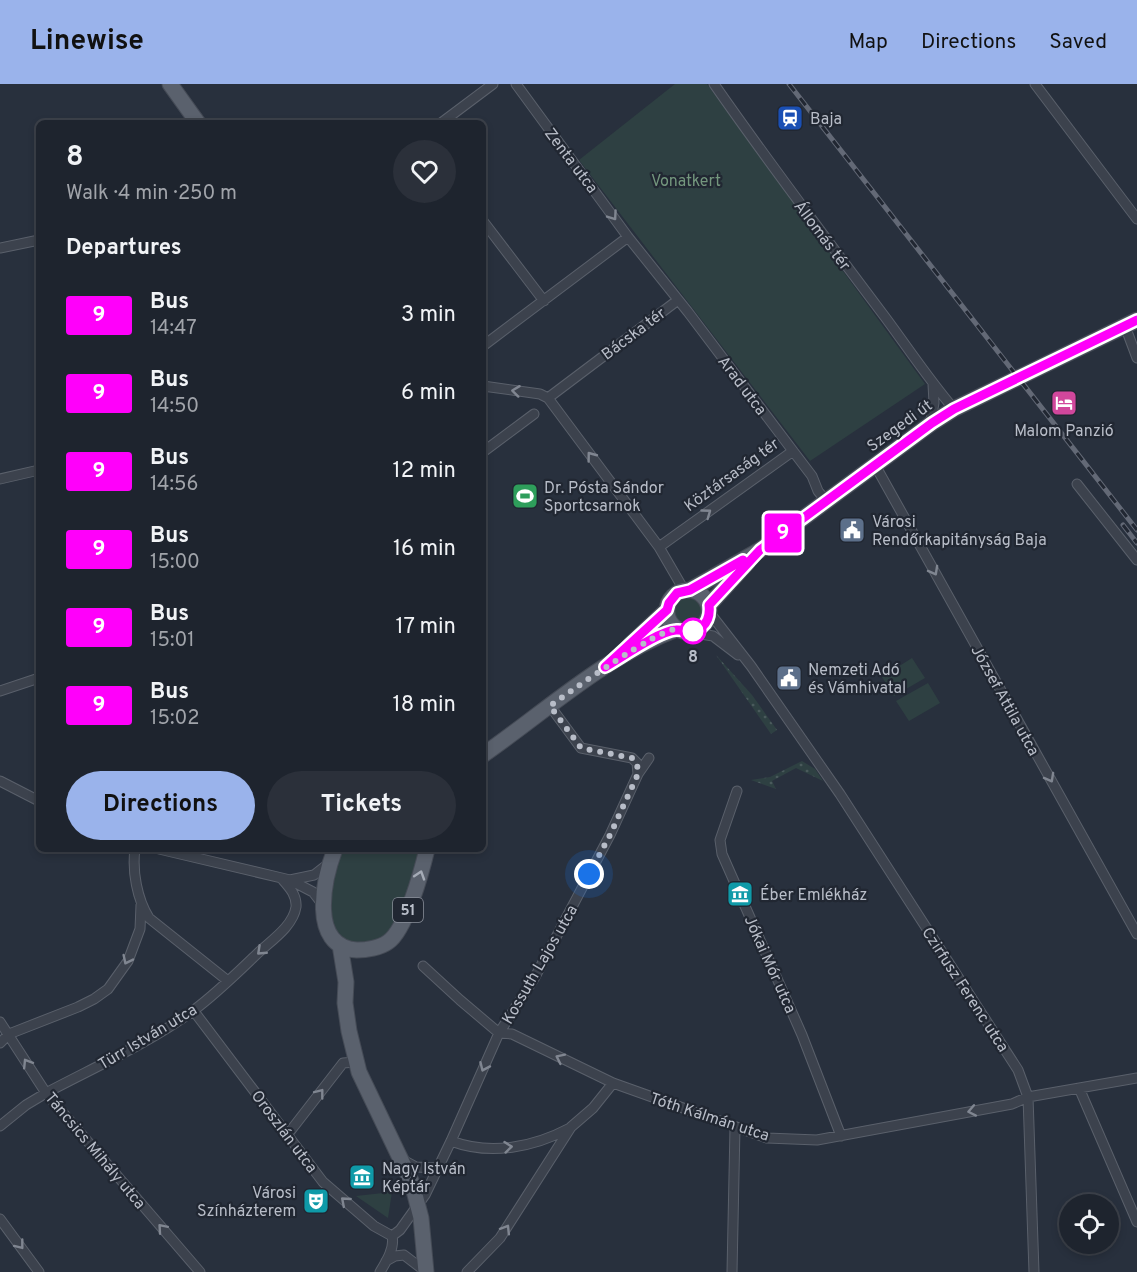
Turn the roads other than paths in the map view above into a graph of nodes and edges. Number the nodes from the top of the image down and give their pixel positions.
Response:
1 (170, 84) edge
2 (493, 84) edge
3 (516, 84) edge
4 (714, 84) edge
5 (1035, 84) edge
6 (196, 120) edge
7 (445, 120) edge
8 (1137, 219) edge
9 (486, 226) edge
10 (628, 237) junction
11 (36, 241) edge
12 (0, 248) edge
13 (678, 300) junction
14 (544, 301) junction
15 (1131, 323) edge
16 (486, 344) edge
17 (1137, 358) edge
18 (933, 384) junction
19 (486, 386) edge
20 (548, 398) junction
21 (954, 409) junction
22 (534, 414) dead end
23 (930, 424) junction
24 (486, 450) edge
25 (793, 451) junction
26 (875, 465) junction
27 (36, 471) edge
28 (0, 479) edge
29 (1077, 484) dead end
30 (826, 501) junction
31 (660, 548) junction
32 (760, 550) junction
33 (1137, 560) edge
34 (687, 590) junction
35 (709, 608) junction
36 (667, 610) junction
37 (683, 631) junction
38 (751, 666) junction
39 (605, 667) junction
40 (36, 679) edge
41 (0, 691) edge
42 (550, 706) junction
43 (486, 750) edge
44 (649, 759) dead end
45 (638, 774) junction
46 (0, 781) edge
47 (737, 791) dead end
48 (36, 799) edge
49 (134, 852) edge
50 (173, 852) edge
51 (212, 852) edge
52 (426, 852) edge
53 (332, 856) edge
54 (211, 860) junction
55 (286, 880) junction
56 (141, 905) junction
57 (323, 906) junction
58 (1137, 934) edge
59 (340, 945) junction
60 (364, 950) junction
61 (423, 966) dead end
62 (228, 981) junction
63 (346, 982) junction
64 (194, 1010) junction
65 (0, 1022) edge
66 (499, 1033) junction
67 (9, 1034) junction
68 (0, 1043) edge
69 (356, 1062) junction
70 (1137, 1078) edge
71 (613, 1083) junction
72 (1079, 1088) junction
73 (46, 1093) junction
74 (1028, 1097) junction
75 (0, 1126) edge
76 (571, 1127) junction
77 (735, 1127) junction
78 (288, 1134) junction
79 (841, 1136) junction
80 (451, 1142) junction
81 (402, 1160) junction
82 (437, 1168) junction
83 (418, 1204) junction
84 (0, 1219) edge
85 (1137, 1222) edge
86 (392, 1236) junction
87 (386, 1261) junction
88 (425, 1271) edge
89 (39, 1272) edge
90 (200, 1272) edge
91 (380, 1272) edge
92 (467, 1272) edge
93 (732, 1272) edge
94 (1034, 1272) edge

1 - 6 main road
2 - 7 street
3 -> 10 street, Zenta utca
4 - 18 street, Állomás tér
5 - 8 street
9 - 14 street
10 - 13 street, Bácska tér
10 - 14 street
11 - 12 street
13 - 20 street, Bácska tér
13 - 25 street, Arad utca
14 - 16 street
15 - 17 street
15 - 21 main road, Szegedi út
18 - 21 street, Állomás tér
18 - 23 street
20 -> 19 street
31 -> 20 street
21 - 23 main road, Szegedi út
22 - 24 street
23 - 26 main road, Szegedi út
25 - 30 street, Arad utca
31 -> 25 street, Köztársaság tér
26 - 30 main road, Szegedi út
26 -> 58 street, József Attila utca
27 - 28 street
29 - 33 street
30 - 32 main road, Szegedi út
31 - 34 street
32 - 34 main road, Szegedi út
32 - 35 main road, Szegedi út
34 - 35 main road
34 - 36 main road
35 - 37 main road
35 - 38 street
36 - 37 main road
36 - 39 main road
37 - 38 street
37 - 39 main road
38 - 74 street, Czirfusz Ferenc utca
39 - 42 main road
40 - 41 street
42 - 43 main road
42 - 45 street
44 - 45 street, Kossuth Lajos utca
45 - 66 street, Kossuth Lajos utca
46 - 48 street
47 - 79 street, Jókai Mór utca
49 - 56 street
50 - 54 street
51 - 54 street
60 -> 52 main road, 51
53 - 55 street
53 - 57 main road
54 - 55 street
55 - 57 street
55 -> 62 street, Türr István utca
56 - 62 street
56 -> 67 street
57 - 59 main road
59 - 60 main road
59 - 63 main road
60 - 63 main road
61 - 66 street, Tóth Kálmán utca
62 - 64 street, Türr István utca
63 - 69 main road
64 - 73 street, Türr István utca
64 - 78 street, Oroszlán utca
65 - 67 street, Táncsics Mihály utca
71 -> 66 street, Tóth Kálmán utca
66 -> 80 street, Kossuth Lajos utca
67 - 68 street
73 -> 67 street, Táncsics Mihály utca
78 -> 69 street
69 - 81 main road
70 - 72 street, Tóth Kálmán utca
71 - 76 street
71 - 77 street, Tóth Kálmán utca
72 - 74 street, Tóth Kálmán utca
72 - 85 street
73 - 75 street, Türr István utca
90 -> 73 street, Táncsics Mihály utca
74 -> 79 street, Tóth Kálmán utca
74 - 94 street, Czirfusz Ferenc utca
80 -> 76 street
92 -> 76 street
77 - 79 street, Tóth Kálmán utca
77 - 93 street
86 -> 78 street, Oroszlán utca
80 - 82 street, Kossuth Lajos utca
81 - 82 street
81 - 83 main road
82 - 83 street, Kossuth Lajos utca
83 - 86 street, Kossuth Lajos utca
83 - 88 main road
84 -> 89 street
86 - 87 street
87 - 88 street
87 - 91 street

